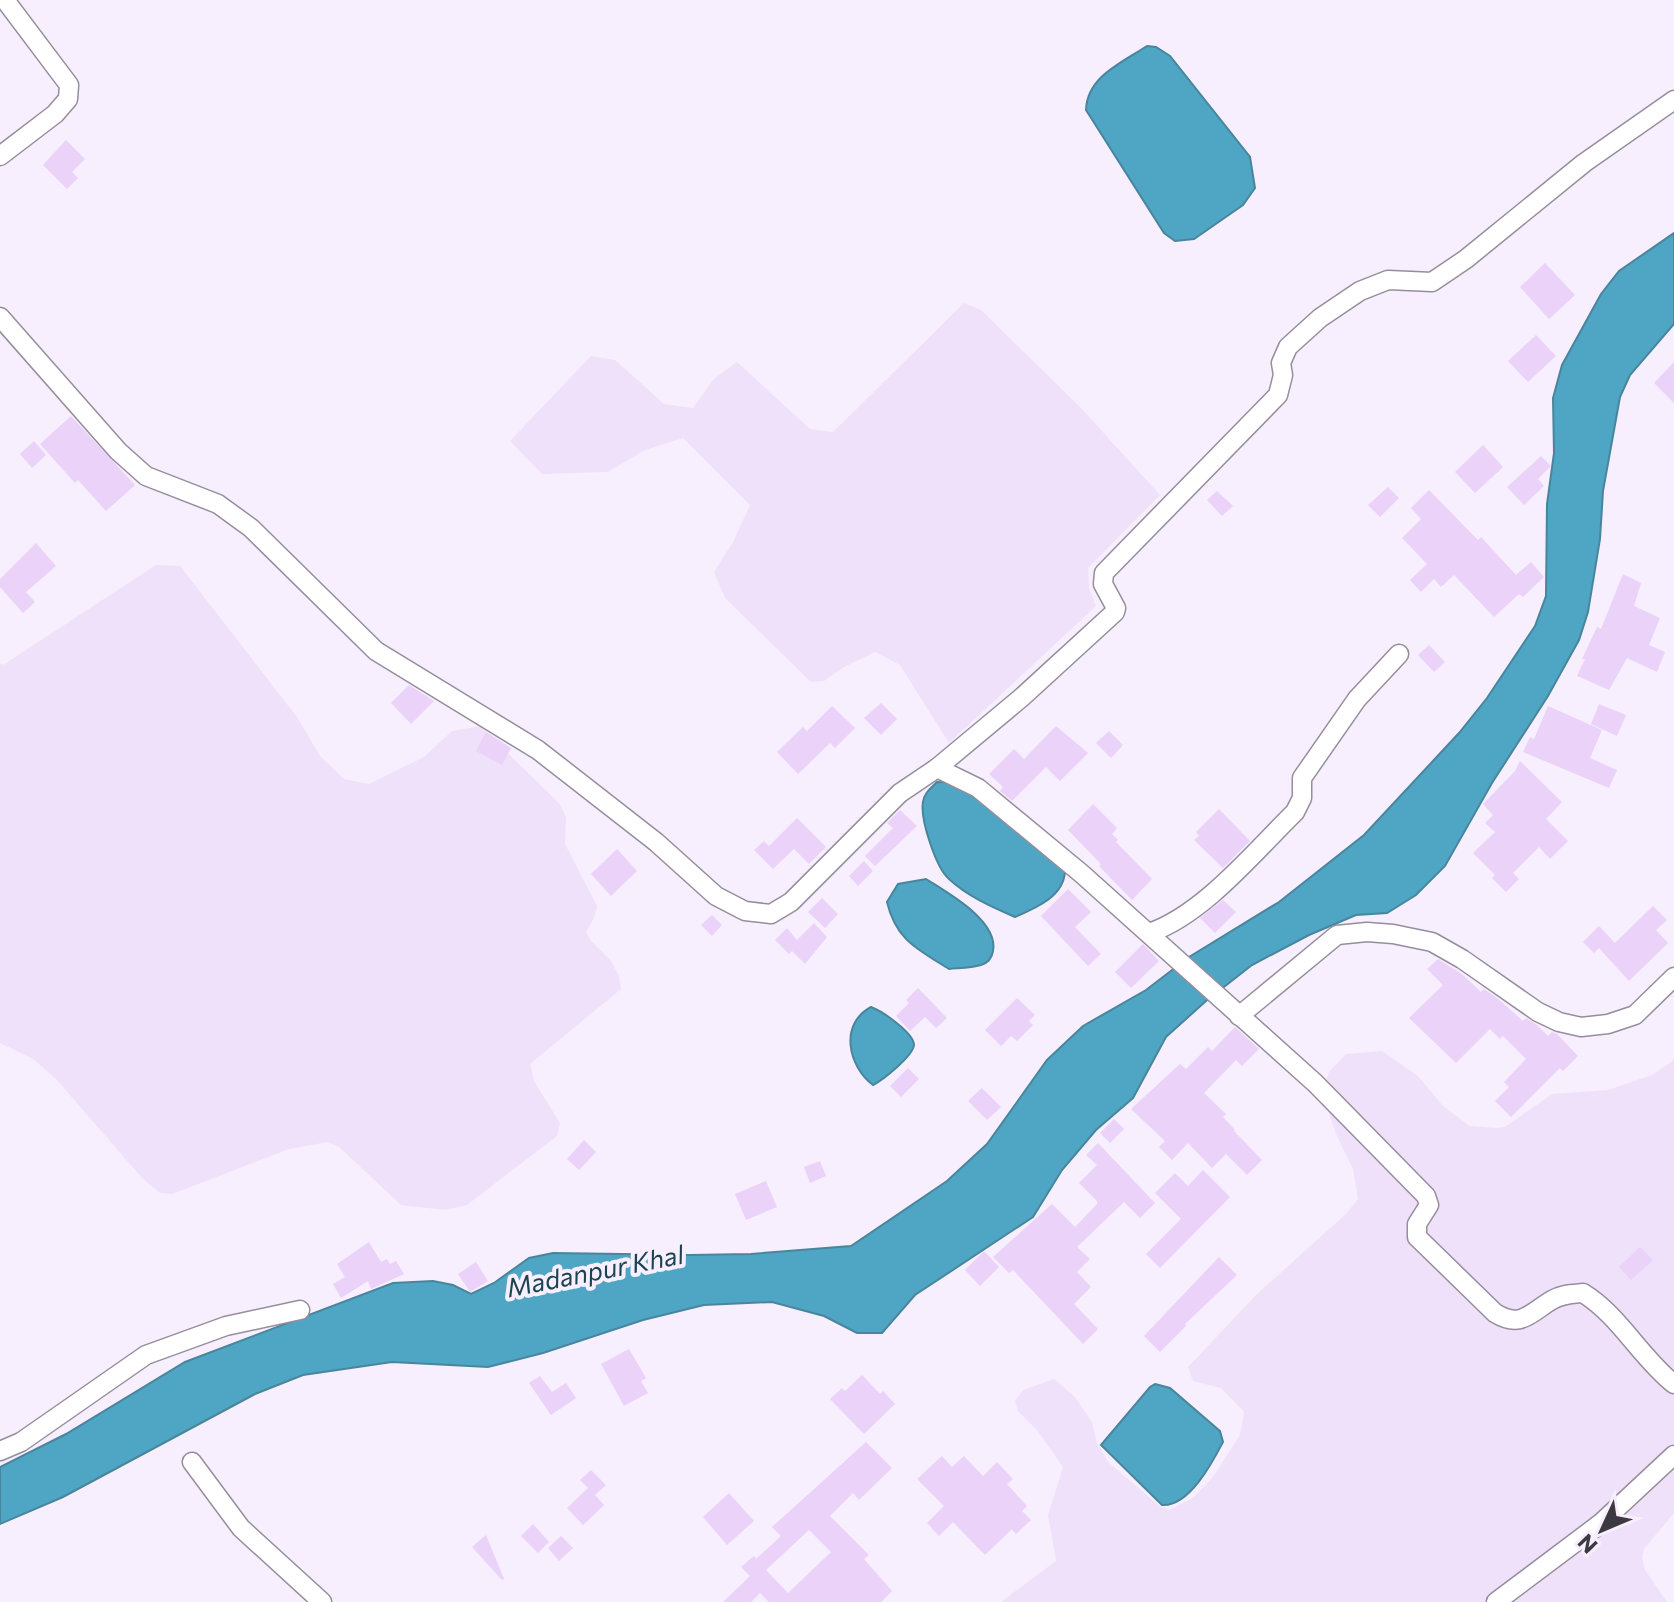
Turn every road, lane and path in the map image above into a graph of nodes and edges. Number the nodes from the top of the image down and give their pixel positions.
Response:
1 (5, 0) edge
2 (1674, 100) edge
3 (0, 156) edge
4 (0, 317) edge
5 (1399, 654) dead end
6 (937, 768) junction
7 (1149, 933) junction
8 (1674, 977) edge
9 (1239, 1016) junction
10 (300, 1310) dead end
11 (1674, 1384) edge
12 (0, 1451) edge
13 (1674, 1455) edge
14 (192, 1462) dead end
15 (322, 1602) edge
16 (1496, 1602) edge

1 - 3 street
2 - 6 street
4 - 6 street
5 - 7 street
6 - 7 street
7 - 9 street
8 - 9 street
9 - 11 street
10 - 12 street
13 - 16 street
14 - 15 street

